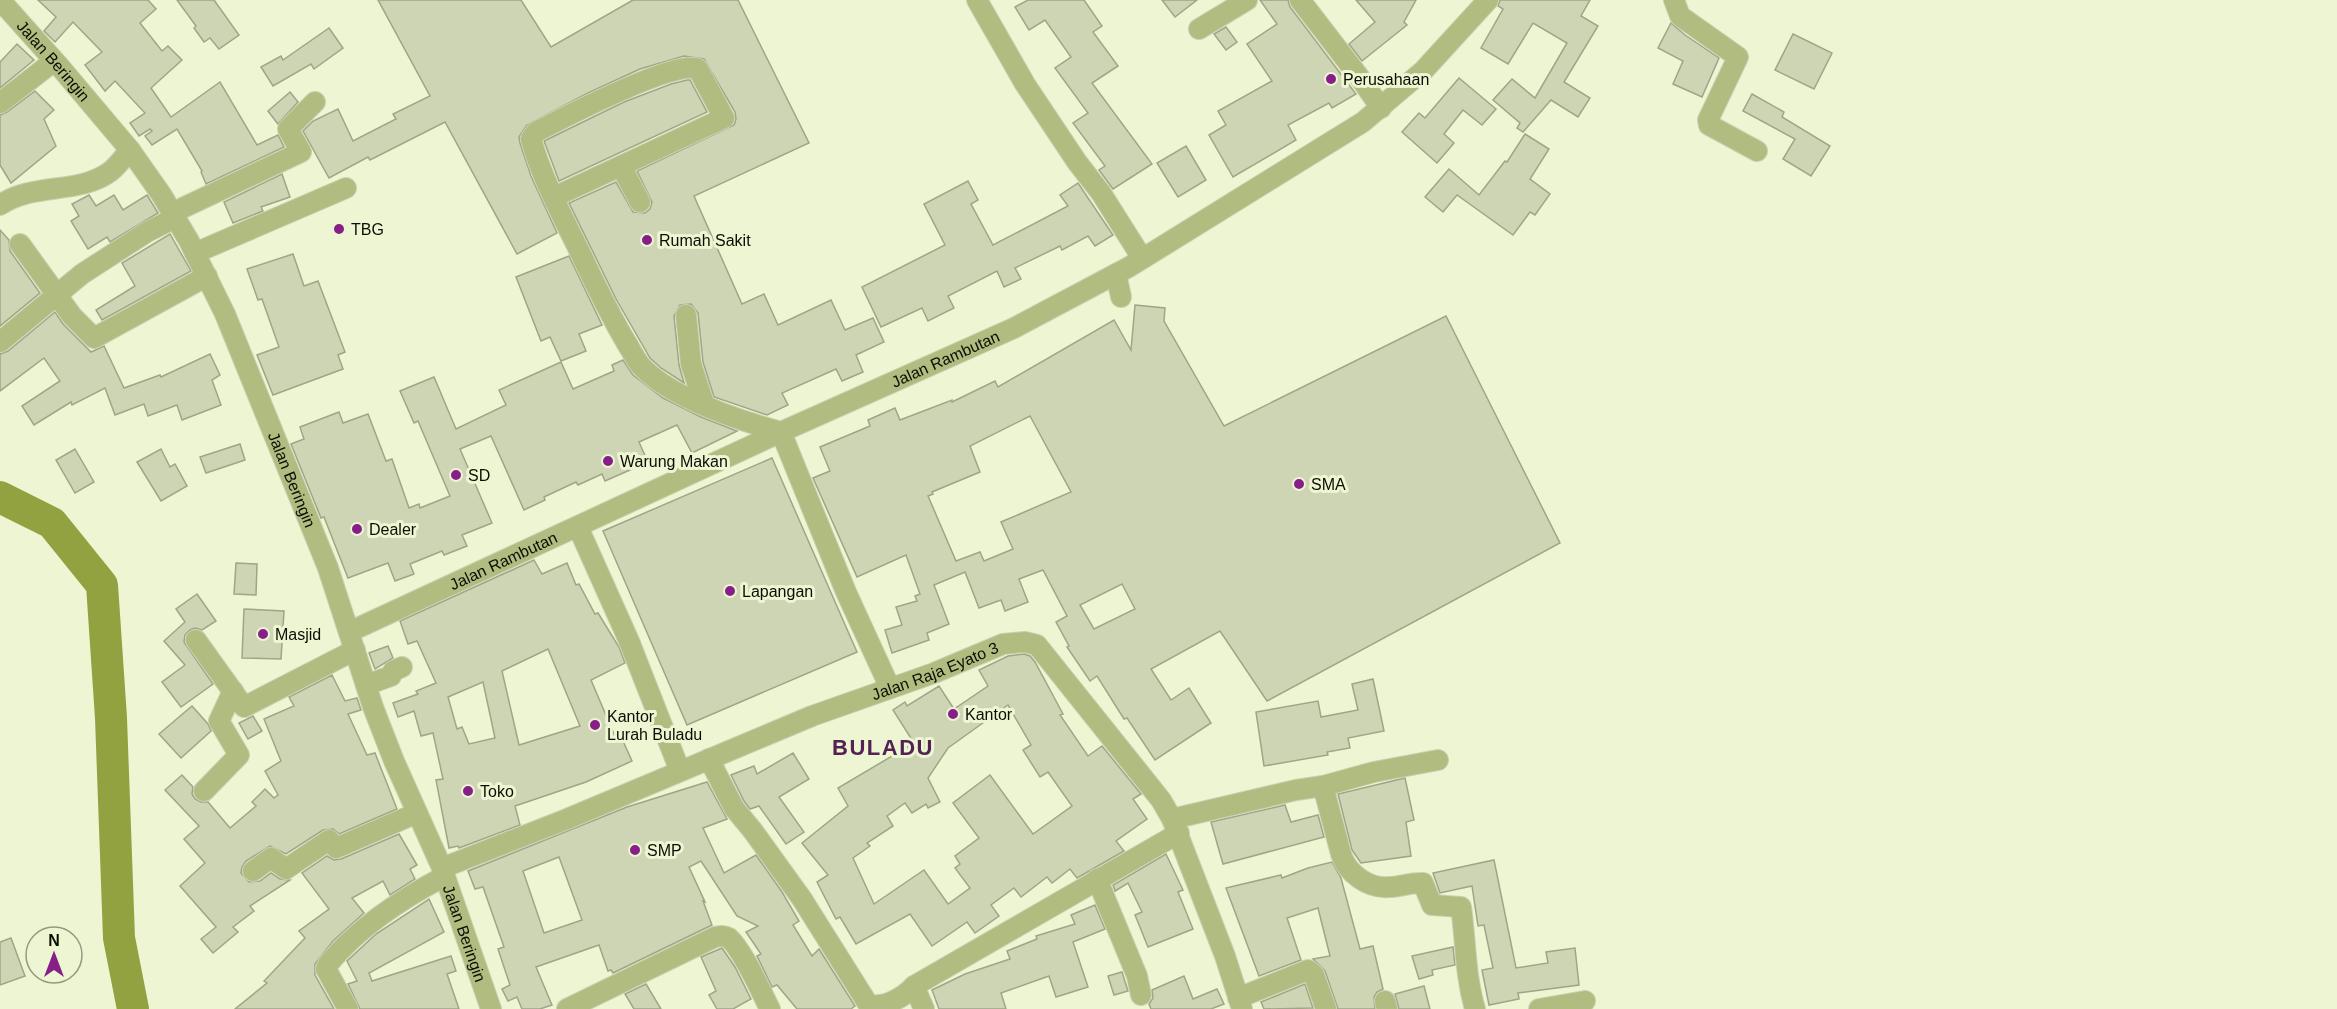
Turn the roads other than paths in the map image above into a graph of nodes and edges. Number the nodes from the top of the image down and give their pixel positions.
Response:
1 (0, 0) edge
2 (977, 0) edge
3 (1247, 0) edge
4 (1300, 0) edge
5 (1488, 0) edge
6 (1674, 0) edge
7 (1199, 29) dead end
8 (54, 62) junction
9 (315, 102) dead end
10 (0, 103) edge
11 (1381, 108) junction
12 (130, 150) junction
13 (1757, 151) dead end
14 (621, 166) junction
15 (346, 188) dead end
16 (554, 197) junction
17 (640, 202) dead end
18 (0, 205) edge
19 (174, 215) junction
20 (20, 244) dead end
21 (195, 253) junction
22 (1142, 258) junction
23 (1116, 274) junction
24 (207, 276) junction
25 (56, 293) junction
26 (1121, 297) dead end
27 (686, 315) dead end
28 (0, 342) edge
29 (704, 404) junction
30 (781, 432) junction
31 (578, 527) junction
32 (196, 640) dead end
33 (352, 641) junction
34 (402, 668) dead end
35 (366, 685) junction
36 (890, 688) junction
37 (233, 691) junction
38 (709, 759) junction
39 (1438, 760) dead end
40 (680, 771) junction
41 (1323, 786) junction
42 (204, 791) dead end
43 (417, 813) junction
44 (1175, 826) junction
45 (253, 871) dead end
46 (443, 872) junction
47 (1097, 879) junction
48 (914, 986) junction
49 (1141, 995) dead end
50 (1585, 1001) dead end
51 (1240, 1004) edge
52 (348, 1009) edge
53 (491, 1009) edge
54 (567, 1009) edge
55 (770, 1009) edge
56 (924, 1009) edge
57 (1326, 1009) edge
58 (1475, 1009) edge
59 (1539, 1009) edge

1 - 8 street, Jalan Beringin
2 - 22 street
3 - 7 street
4 - 11 street
5 - 11 street, Jalan Rambutan
6 - 13 street
8 - 10 street
8 - 12 street, Jalan Beringin
9 - 19 street
11 - 22 street, Jalan Rambutan
12 - 18 street
12 - 19 street, Jalan Beringin
14 - 16 street
14 - 16 street
14 - 17 street
15 - 21 street
16 - 29 street
19 - 21 street, Jalan Beringin
19 - 25 street
20 - 25 street
21 - 24 street, Jalan Beringin
22 - 23 street, Jalan Rambutan
23 - 26 street
23 - 30 street, Jalan Rambutan
24 - 25 street
24 - 33 street, Jalan Beringin
25 - 28 street
27 - 29 street
29 - 30 street
30 - 31 street, Jalan Rambutan
30 - 36 street
31 - 33 street, Jalan Rambutan
31 - 40 street
32 - 37 street
33 - 35 street, Jalan Beringin
33 - 37 street, Jalan Rambutan
34 - 35 street
35 - 43 street, Jalan Beringin
36 - 38 street, Jalan Raja Eyato 3
36 - 44 street, Jalan Raja Eyato 3
37 - 42 street
38 - 40 street, Jalan Raja Eyato 3
38 - 48 street
39 - 41 street
40 - 46 street, Jalan Raja Eyato 3
41 - 44 street
41 - 58 street
43 - 45 street
43 - 46 street, Jalan Beringin
44 - 47 street
44 - 51 street, Jalan Raja Eyato 3
46 - 52 street, Jalan Raja Eyato 3
46 - 53 street, Jalan Beringin
47 - 48 street
47 - 49 street
48 - 56 street
50 - 59 street
51 - 57 street
54 - 55 street

